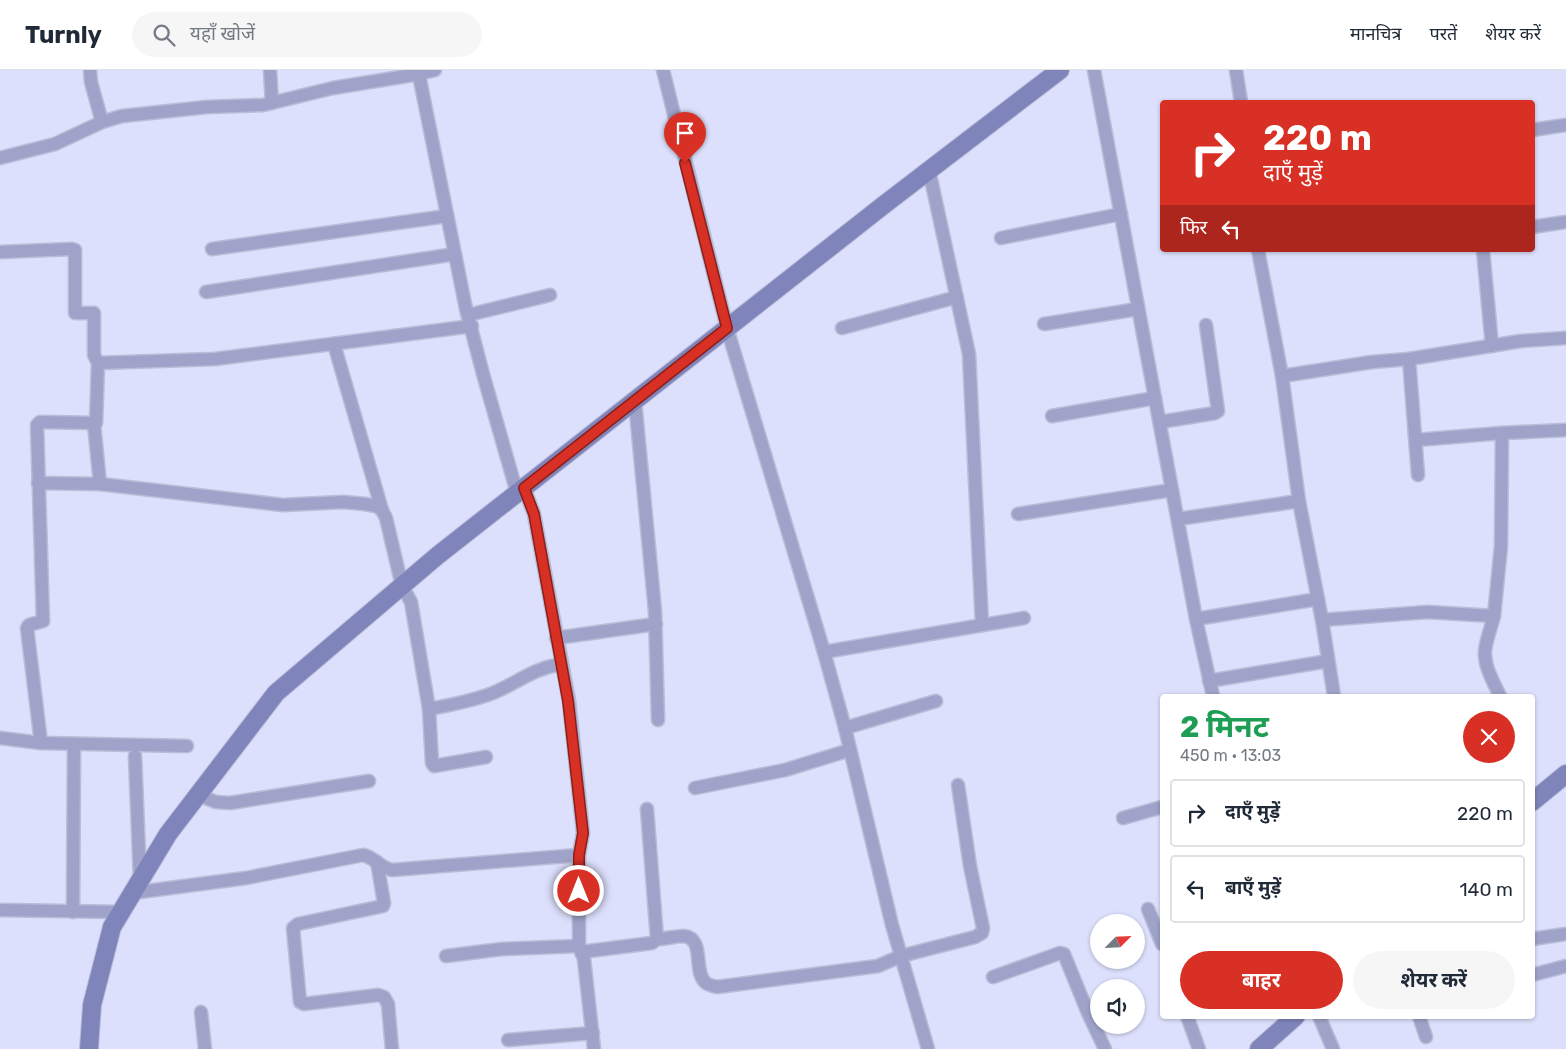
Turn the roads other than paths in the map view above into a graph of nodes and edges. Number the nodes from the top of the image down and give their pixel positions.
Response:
1 (90, 70) edge
2 (270, 70) edge
3 (435, 70) edge
4 (663, 70) edge
5 (1060, 70) edge
6 (1094, 70) edge
7 (1236, 70) edge
8 (418, 72) edge
9 (1241, 100) edge
10 (272, 103) junction
11 (102, 122) junction
12 (1566, 125) edge
13 (1535, 130) edge
14 (0, 158) edge
15 (929, 170) junction
16 (1121, 214) junction
17 (446, 216) junction
18 (1566, 222) edge
19 (1535, 227) edge
20 (1001, 238) dead end
21 (212, 249) dead end
22 (0, 252) edge
23 (1258, 252) edge
24 (1483, 252) edge
25 (454, 254) junction
26 (206, 292) dead end
27 (550, 295) dead end
28 (957, 297) junction
29 (1138, 309) junction
30 (470, 320) junction
31 (1044, 324) dead end
32 (1206, 325) dead end
33 (727, 328) junction
34 (842, 328) dead end
35 (1566, 338) edge
36 (334, 344) junction
37 (1492, 346) junction
38 (1410, 359) junction
39 (98, 363) junction
40 (1282, 376) junction
41 (1155, 398) junction
42 (635, 401) junction
43 (1052, 416) dead end
44 (1160, 422) junction
45 (94, 424) junction
46 (1566, 430) edge
47 (1502, 433) junction
48 (1416, 440) junction
49 (1418, 475) dead end
50 (38, 483) junction
51 (100, 484) junction
52 (1172, 490) junction
53 (520, 491) junction
54 (1299, 501) junction
55 (382, 510) junction
56 (1018, 514) dead end
57 (1178, 520) junction
58 (402, 586) junction
59 (1318, 599) junction
60 (1494, 616) junction
61 (1024, 618) dead end
62 (1196, 619) junction
63 (1322, 620) junction
64 (656, 624) junction
65 (982, 625) junction
66 (556, 638) junction
67 (824, 652) junction
68 (1328, 661) junction
69 (561, 664) junction
70 (1208, 681) junction
71 (1212, 694) edge
72 (1334, 694) edge
73 (1499, 694) edge
74 (936, 701) dead end
75 (429, 709) junction
76 (658, 720) dead end
77 (845, 728) junction
78 (0, 738) edge
79 (41, 743) junction
80 (74, 744) junction
81 (188, 746) dead end
82 (850, 750) junction
83 (135, 756) dead end
84 (486, 757) dead end
85 (1566, 774) edge
86 (369, 781) dead end
87 (958, 785) dead end
88 (695, 788) dead end
89 (198, 795) junction
90 (1535, 800) edge
91 (1160, 807) edge
92 (647, 809) dead end
93 (1123, 818) dead end
94 (579, 855) junction
95 (377, 862) junction
96 (136, 886) junction
97 (1148, 909) dead end
98 (0, 910) edge
99 (73, 912) junction
100 (121, 912) junction
101 (1566, 934) edge
102 (656, 939) junction
103 (1160, 939) edge
104 (1535, 939) edge
105 (580, 949) junction
106 (446, 956) dead end
107 (901, 956) junction
108 (1566, 966) edge
109 (1535, 974) edge
110 (993, 977) dead end
111 (201, 1012) dead end
112 (1188, 1019) edge
113 (1293, 1019) edge
114 (1320, 1019) edge
115 (1420, 1019) edge
116 (592, 1033) junction
117 (1426, 1036) dead end
118 (508, 1040) dead end
119 (89, 1049) edge
120 (206, 1049) edge
121 (392, 1049) edge
122 (594, 1049) edge
123 (928, 1049) edge
124 (1105, 1049) edge
125 (1199, 1049) edge
126 (1259, 1049) edge
127 (1333, 1049) edge

1 - 11 street
2 - 10 street
3 - 8 street
4 - 33 street
5 - 15 street
6 - 16 street
7 - 9 street
8 - 10 street
8 - 17 street
10 - 11 street
11 - 14 street
12 - 13 street
15 - 28 street
15 - 33 street
16 - 20 street
16 - 29 street
17 - 21 street
17 - 25 street
18 - 19 street
22 - 39 street
23 - 40 street
24 - 37 street
25 - 26 street
25 - 30 street
27 - 30 street
28 - 34 street
28 - 65 street
29 - 31 street
29 - 41 street
30 - 36 street
30 - 53 street
32 - 44 street
33 - 42 street
33 - 67 street
35 - 37 street
36 - 39 street
36 - 55 street
37 - 38 street
38 - 40 street
38 - 48 street
39 - 45 street
40 - 54 street
41 - 43 street
41 - 44 street
42 - 53 street
42 - 64 street
44 - 52 street
45 - 50 street
45 - 51 street
46 - 47 street
47 - 48 street
47 - 60 street
48 - 49 street
50 - 51 street
50 - 79 street
51 - 55 street
52 - 56 street
52 - 57 street
53 - 58 street
53 - 66 street
54 - 57 street
54 - 59 street
55 - 58 street
57 - 62 street
58 - 75 street
58 - 89 street
59 - 62 street
59 - 63 street
60 - 63 street
60 - 73 street
61 - 65 street
62 - 70 street
63 - 68 street
64 - 66 street
64 - 76 street
65 - 67 street
66 - 69 street
67 - 77 street
68 - 70 street
68 - 72 street
69 - 75 street
69 - 94 street
70 - 71 street
74 - 77 street
75 - 84 street
77 - 82 street
78 - 79 street
79 - 80 street
80 - 81 street
80 - 99 street
82 - 88 street
82 - 107 street
83 - 96 street
85 - 90 street
86 - 89 street
87 - 107 street
89 - 96 street
91 - 93 street
92 - 102 street
94 - 95 street
94 - 105 street
95 - 96 street
95 - 121 street
96 - 100 street
97 - 103 street
98 - 99 street
99 - 100 street
100 - 119 street
101 - 104 street
102 - 105 street
102 - 107 street
105 - 106 street
105 - 116 street
107 - 123 street
108 - 109 street
110 - 124 street
111 - 120 street
112 - 125 street
113 - 126 street
114 - 127 street
115 - 117 street
116 - 118 street
116 - 122 street

